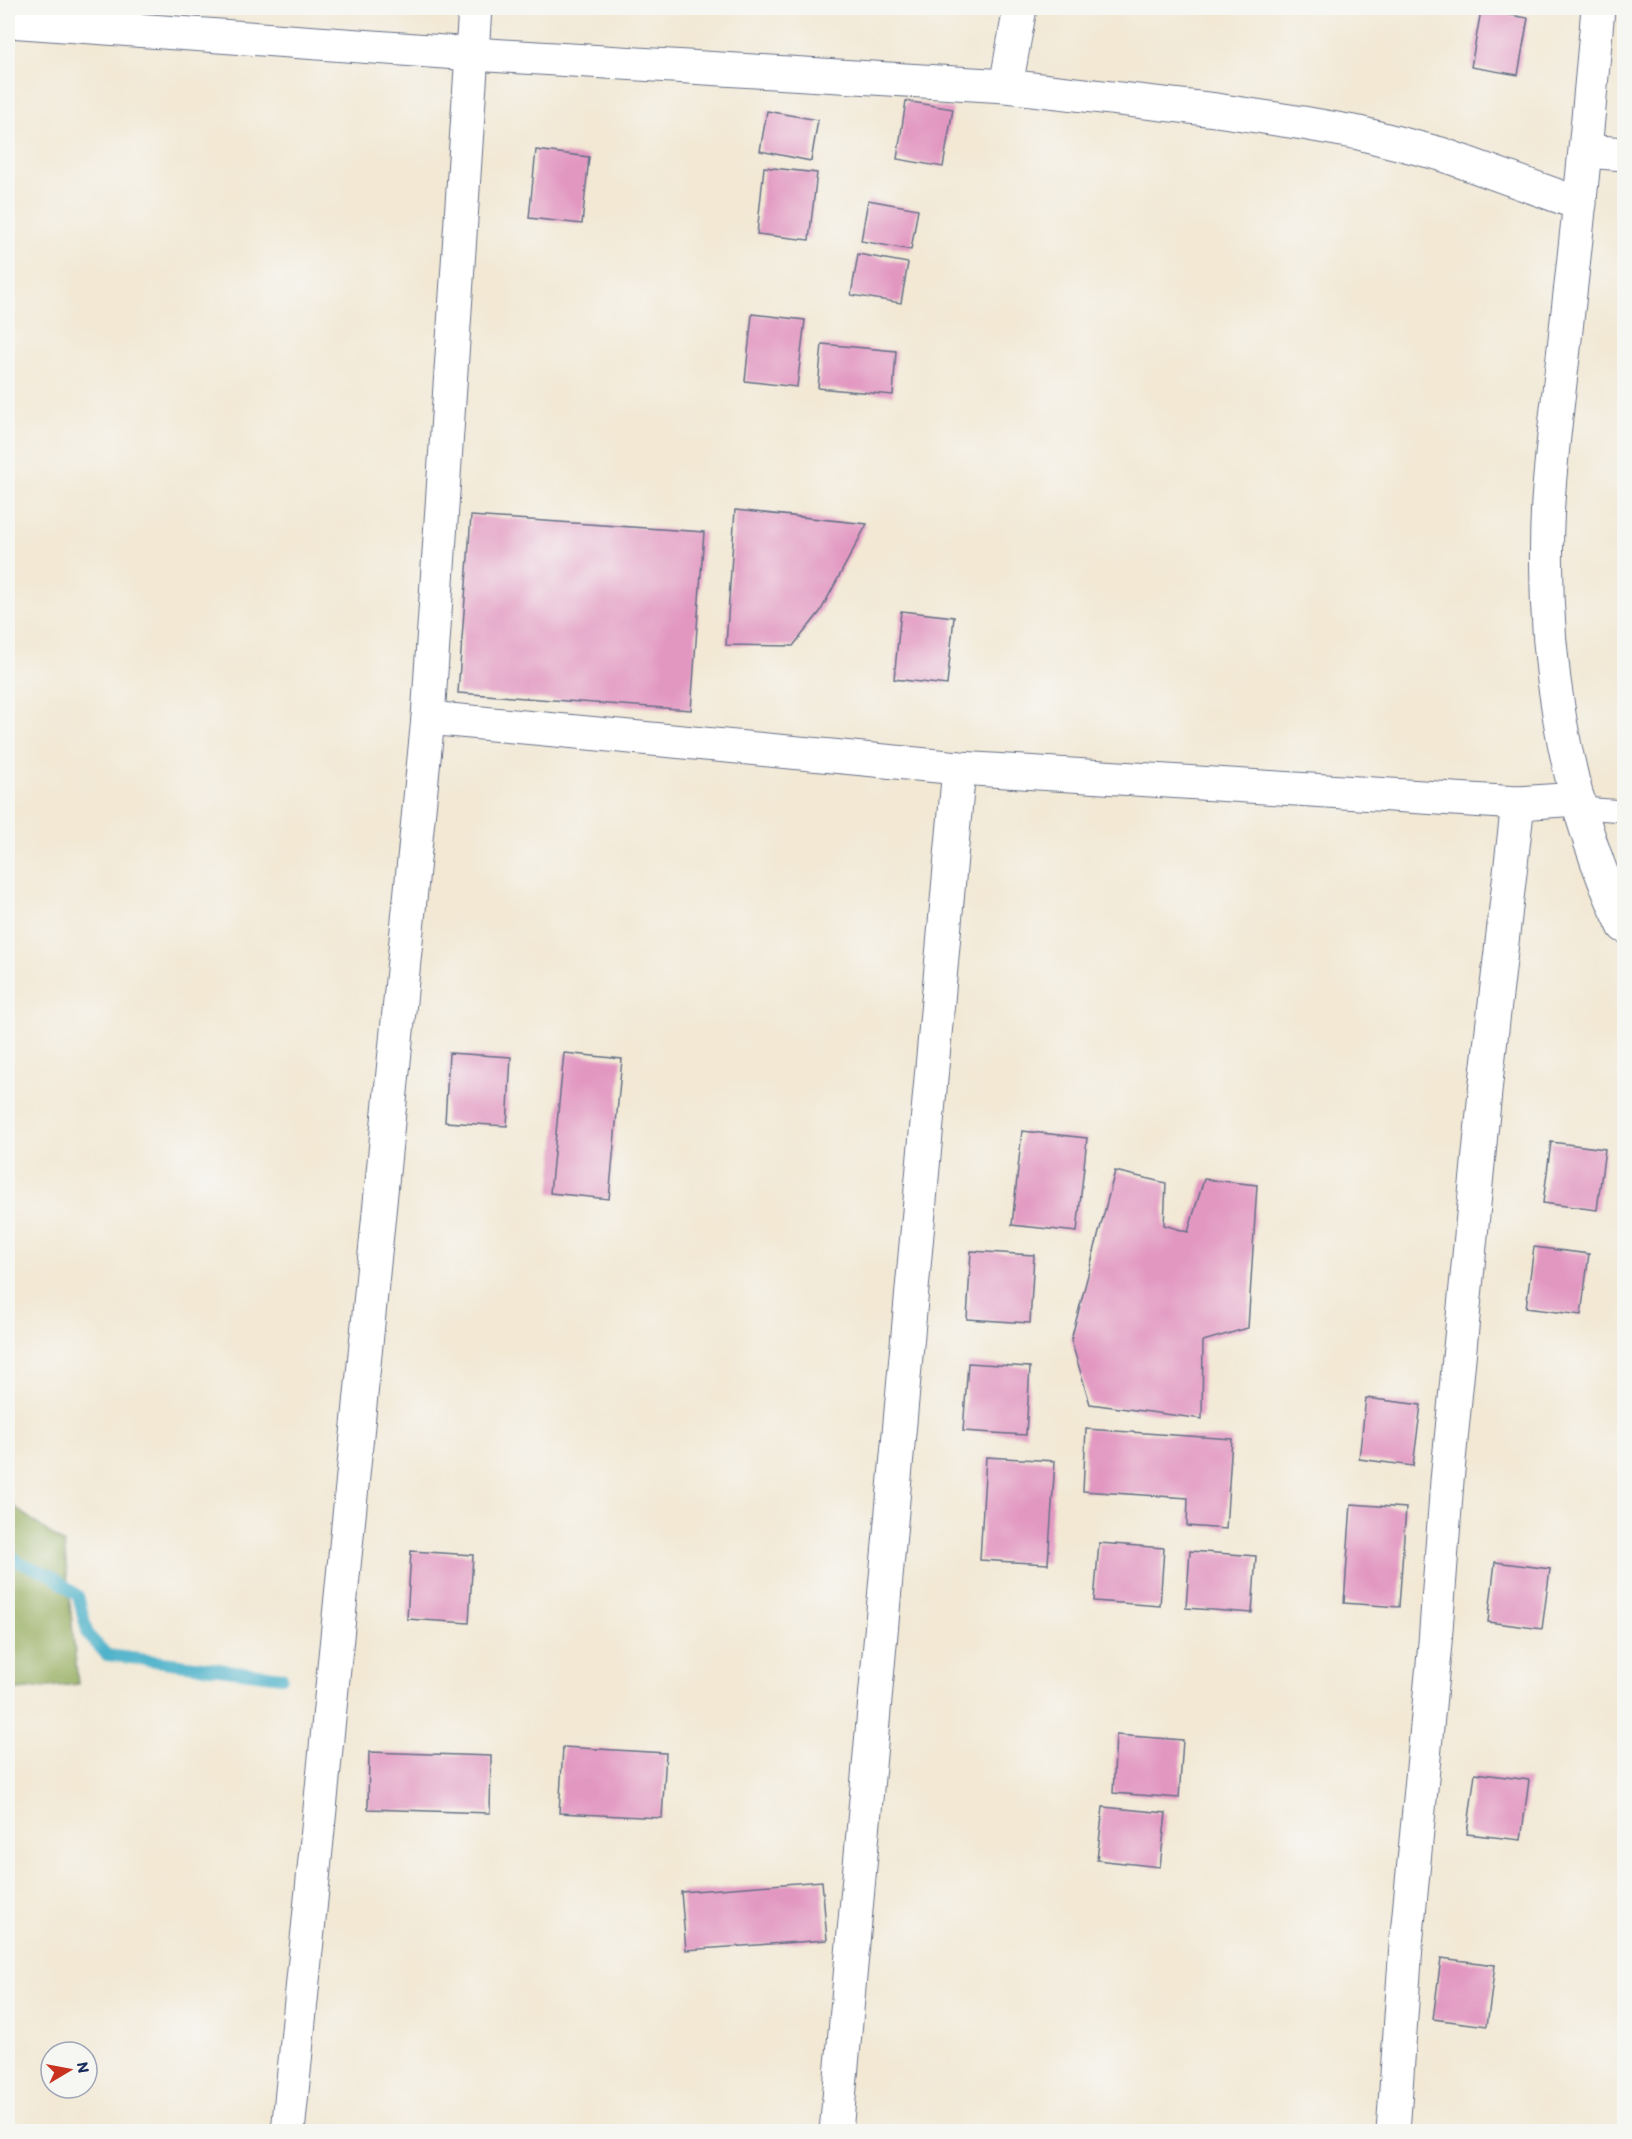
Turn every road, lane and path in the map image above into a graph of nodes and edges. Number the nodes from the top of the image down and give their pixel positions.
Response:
1 (475, 8) edge
2 (1020, 8) edge
3 (1598, 8) edge
4 (8, 21) edge
5 (472, 54) junction
6 (1006, 86) junction
7 (1586, 151) junction
8 (1624, 153) edge
9 (1580, 204) junction
10 (428, 718) junction
11 (959, 768) junction
12 (1518, 802) junction
13 (1579, 804) junction
14 (1624, 811) edge
15 (1624, 926) edge
16 (288, 2132) edge
17 (836, 2132) edge
18 (1393, 2132) edge

1 - 5 street
2 - 6 street
3 - 7 street
4 - 5 street
5 - 6 street
5 - 10 street
6 - 9 street
7 - 8 street
7 - 9 street
9 - 13 street
10 - 11 street
10 - 16 street
11 - 12 street
11 - 17 street
12 - 13 street
12 - 18 street
13 - 14 lane
13 - 15 street

